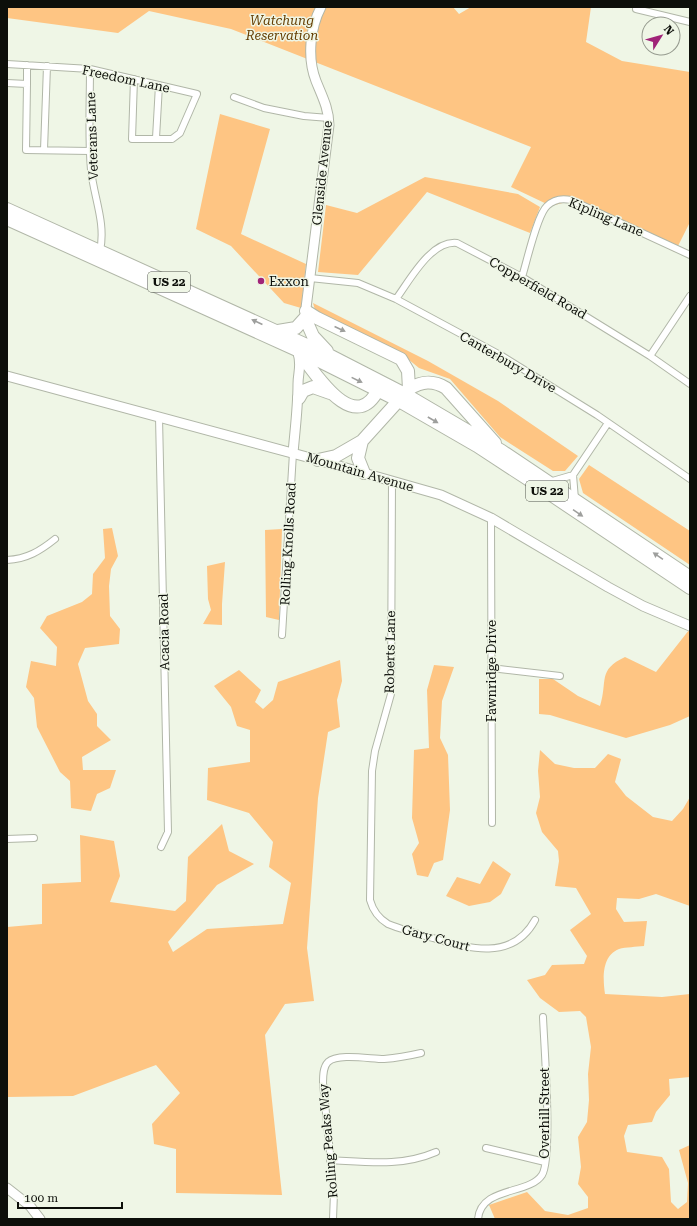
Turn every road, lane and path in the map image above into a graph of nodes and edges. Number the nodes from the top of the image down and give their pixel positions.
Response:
1 (321, 7) edge
2 (636, 9) dead end
3 (690, 22) edge
4 (7, 64) edge
5 (27, 65) junction
6 (47, 66) junction
7 (90, 69) junction
8 (134, 79) junction
9 (7, 83) edge
10 (27, 84) junction
11 (159, 85) junction
12 (234, 97) dead end
13 (329, 118) junction
14 (156, 138) junction
15 (44, 150) junction
16 (90, 151) junction
17 (7, 209) edge
18 (7, 219) edge
19 (100, 251) junction
20 (690, 255) edge
21 (522, 277) junction
22 (310, 278) junction
23 (690, 296) edge
24 (396, 299) junction
25 (305, 315) junction
26 (278, 332) junction
27 (297, 350) junction
28 (331, 356) junction
29 (650, 356) junction
30 (7, 376) edge
31 (374, 378) junction
32 (690, 384) edge
33 (378, 390) junction
34 (405, 394) junction
35 (333, 395) junction
36 (299, 398) junction
37 (159, 417) junction
38 (608, 423) junction
39 (362, 441) junction
40 (502, 451) junction
41 (293, 453) junction
42 (318, 460) junction
43 (364, 473) junction
44 (573, 475) junction
45 (690, 479) edge
46 (392, 481) junction
47 (549, 482) junction
48 (575, 500) junction
49 (491, 518) junction
50 (55, 539) dead end
51 (7, 560) edge
52 (690, 577) edge
53 (690, 588) edge
54 (690, 626) edge
55 (282, 635) dead end
56 (491, 668) junction
57 (560, 676) dead end
58 (492, 823) dead end
59 (34, 838) dead end
60 (7, 839) edge
61 (161, 847) dead end
62 (377, 916) joint
63 (535, 920) dead end
64 (543, 1017) dead end
65 (421, 1053) dead end
66 (486, 1148) dead end
67 (436, 1152) dead end
68 (330, 1160) junction
69 (545, 1162) junction
70 (7, 1188) edge
71 (40, 1219) edge
72 (333, 1219) edge
73 (478, 1219) edge

1 - 13 street, Glenside Avenue
2 - 3 street
4 - 5 street, Freedom Lane
5 - 6 street, Freedom Lane
5 - 10 street
6 - 7 street, Freedom Lane
6 - 15 street
7 - 8 street, Freedom Lane
7 - 16 street, Veterans Lane
8 - 11 street, Freedom Lane
8 - 14 street
9 - 10 street
10 - 15 street
11 - 14 street
11 - 14 street, Freedom Lane
12 - 13 street
13 - 22 street, Glenside Avenue
15 - 16 street
16 - 19 street, Veterans Lane
17 - 19 highway, US 22
18 - 27 highway, US 22
26 -> 19 highway, US 22
20 - 21 street, Kipling Lane
21 - 24 street, Copperfield Road
21 - 29 street, Copperfield Road
22 - 24 street, Canterbury Drive
22 - 25 street, Glenside Avenue
23 - 29 street
24 - 38 street, Canterbury Drive
25 - 26 highway
25 - 28 highway
25 -> 34 highway
26 - 28 highway, US 22
27 -> 33 highway, US 22
27 - 35 highway
27 - 36 street
28 - 31 highway, US 22
29 - 32 street, Copperfield Road
30 - 37 street, Mountain Avenue
31 - 33 highway
31 - 34 highway, US 22
33 - 34 highway, US 22
33 - 35 highway
34 - 39 highway
34 - 40 highway, US 22
34 - 40 highway
34 -> 53 highway, US 22
35 - 36 highway
36 - 41 street
37 - 41 street, Mountain Avenue
37 - 61 street, Acacia Road
38 - 44 street
38 - 45 street, Canterbury Drive
39 - 42 highway
39 - 43 highway
40 - 47 highway, US 22
41 - 42 street, Mountain Avenue
41 - 55 street, Rolling Knolls Road
42 - 43 street, Mountain Avenue
43 - 46 street, Mountain Avenue
44 - 47 street
44 - 48 street
46 - 49 street, Mountain Avenue
46 - 62 street, Roberts Lane
47 - 48 highway, US 22
52 -> 48 highway, US 22
49 - 54 street, Mountain Avenue
49 - 56 street, Fawnridge Drive
50 - 51 street
56 - 57 street
56 - 58 street, Fawnridge Drive
59 - 60 street
62 - 63 street, Gary Court
64 - 69 street, Overhill Street
65 - 68 street, Rolling Peaks Way
66 - 69 street
67 - 68 street
68 - 72 street, Rolling Peaks Way
69 - 73 street, Overhill Street
70 - 71 street

